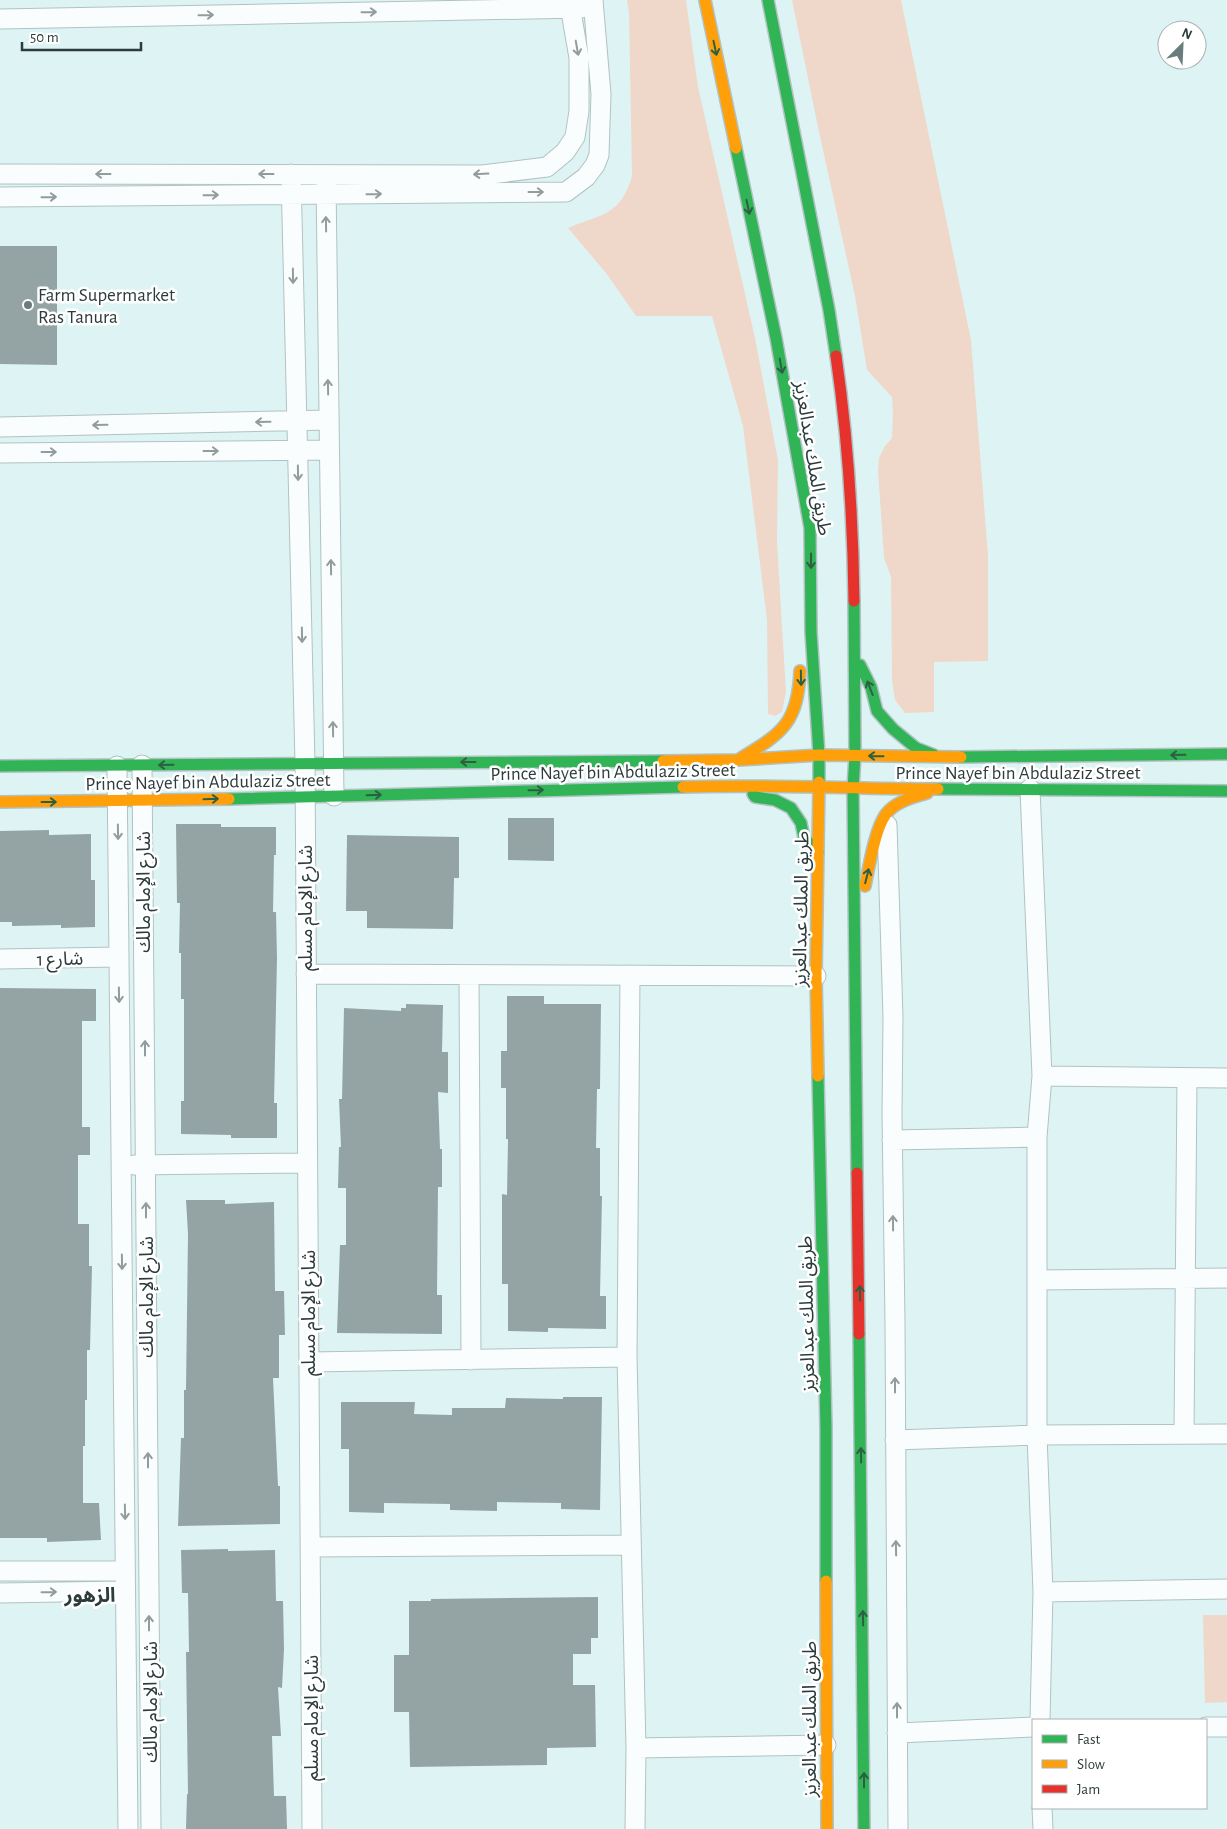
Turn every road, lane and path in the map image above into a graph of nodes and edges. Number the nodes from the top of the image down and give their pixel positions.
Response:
1 (705, 0) edge
2 (768, 0) edge
3 (570, 4) edge
4 (593, 4) edge
5 (0, 19) edge
6 (565, 152) junction
7 (590, 172) junction
8 (0, 174) edge
9 (291, 174) junction
10 (326, 175) junction
11 (326, 194) junction
12 (292, 195) junction
13 (0, 197) edge
14 (329, 420) junction
15 (297, 421) junction
16 (0, 427) edge
17 (298, 450) junction
18 (329, 450) junction
19 (0, 453) edge
20 (811, 632) junction
21 (854, 654) junction
22 (1227, 754) edge
23 (819, 755) junction
24 (855, 756) junction
25 (938, 757) junction
26 (738, 760) junction
27 (334, 762) junction
28 (305, 763) junction
29 (142, 765) junction
30 (0, 766) edge
31 (117, 766) junction
32 (746, 785) junction
33 (819, 787) junction
34 (942, 788) junction
35 (853, 789) junction
36 (1030, 789) junction
37 (1227, 791) edge
38 (334, 796) junction
39 (305, 797) junction
40 (118, 801) junction
41 (143, 801) junction
42 (0, 802) edge
43 (886, 814) junction
44 (818, 852) junction
45 (856, 924) junction
46 (119, 957) junction
47 (0, 960) edge
48 (306, 974) junction
49 (469, 974) junction
50 (630, 975) junction
51 (816, 976) junction
52 (1042, 1076) junction
53 (1187, 1078) junction
54 (1227, 1078) edge
55 (1038, 1137) junction
56 (892, 1140) junction
57 (307, 1163) junction
58 (121, 1165) junction
59 (145, 1165) junction
60 (1186, 1278) junction
61 (1227, 1278) edge
62 (1038, 1280) junction
63 (627, 1357) junction
64 (471, 1360) junction
65 (309, 1362) junction
66 (1184, 1434) junction
67 (1227, 1434) edge
68 (1037, 1435) junction
69 (895, 1440) junction
70 (631, 1545) junction
71 (310, 1547) junction
72 (0, 1571) edge
73 (125, 1571) junction
74 (1227, 1589) edge
75 (126, 1591) junction
76 (1043, 1592) junction
77 (0, 1593) edge
78 (1040, 1719) edge
79 (1032, 1727) edge
80 (1207, 1727) edge
81 (1227, 1727) edge
82 (897, 1733) junction
83 (826, 1745) junction
84 (636, 1748) junction
85 (1042, 1809) edge
86 (128, 1829) edge
87 (151, 1829) edge
88 (312, 1829) edge
89 (635, 1829) edge
90 (827, 1829) edge
91 (864, 1829) edge
92 (898, 1829) edge
93 (1043, 1829) edge

1 -> 20 main road, طريق الملك عبدالعزيز
2 - 21 main road, طريق الملك عبدالعزيز
3 - 4 street
5 -> 3 street
3 -> 6 street
4 - 7 street
6 - 7 street
6 -> 10 street
11 -> 7 street
9 -> 8 street
9 - 10 street
9 - 12 street, شارع الإمام مسلم
10 - 11 street
11 - 12 street
14 -> 11 street
13 -> 12 street
12 -> 15 street, شارع الإمام مسلم
14 - 15 street
14 - 18 street
15 -> 16 street
15 - 17 street, شارع الإمام مسلم
17 - 18 street
19 -> 17 street
17 -> 28 street, شارع الإمام مسلم
27 -> 18 street
20 - 23 main road, طريق الملك عبدالعزيز
20 -> 26 main road
21 - 24 main road, طريق الملك عبدالعزيز
25 -> 21 main road
22 -> 25 main road, Prince Nayef bin Abdulaziz Street
23 - 24 main road, Prince Nayef bin Abdulaziz Street
23 - 26 main road, Prince Nayef bin Abdulaziz Street
23 - 33 main road, طريق الملك عبدالعزيز
25 -> 24 main road, Prince Nayef bin Abdulaziz Street
24 - 35 main road, طريق الملك عبدالعزيز
26 -> 27 main road, Prince Nayef bin Abdulaziz Street
27 - 28 main road, Prince Nayef bin Abdulaziz Street
27 - 38 street
28 -> 29 main road, Prince Nayef bin Abdulaziz Street
28 - 39 street, شارع الإمام مسلم
29 - 31 main road, Prince Nayef bin Abdulaziz Street
29 - 41 street, شارع الإمام مالك
30 - 31 main road, Prince Nayef bin Abdulaziz Street
31 - 40 street, شارع الإمام مالك
32 - 33 main road, Prince Nayef bin Abdulaziz Street
38 -> 32 main road, Prince Nayef bin Abdulaziz Street
32 - 44 main road
33 - 35 main road, Prince Nayef bin Abdulaziz Street
33 - 44 main road, طريق الملك عبدالعزيز
34 - 35 main road, Prince Nayef bin Abdulaziz Street
34 - 36 main road, Prince Nayef bin Abdulaziz Street
34 - 43 main road
35 - 45 main road, طريق الملك عبدالعزيز
36 - 37 main road, Prince Nayef bin Abdulaziz Street
36 - 52 street
38 - 39 main road, Prince Nayef bin Abdulaziz Street
41 -> 39 main road, Prince Nayef bin Abdulaziz Street
39 - 48 street, شارع الإمام مسلم
40 - 41 main road, Prince Nayef bin Abdulaziz Street
42 -> 40 main road, Prince Nayef bin Abdulaziz Street
40 -> 46 street, شارع الإمام مالك
59 -> 41 street, شارع الإمام مالك
45 -> 43 main road
43 - 56 street
44 - 51 main road, طريق الملك عبدالعزيز
91 -> 45 main road, طريق الملك عبدالعزيز
46 - 47 street, شارع 1
46 -> 58 street, شارع الإمام مالك
48 - 49 street
48 - 57 street, شارع الإمام مسلم
49 - 50 street
49 - 64 street
50 - 51 street
50 - 63 street
51 - 83 main road, طريق الملك عبدالعزيز
52 - 53 street
52 - 55 street
53 - 54 street
53 - 60 street
55 - 56 street
55 - 62 street
69 -> 56 street
57 - 59 street
57 - 65 street, شارع الإمام مسلم
58 - 59 street
58 -> 73 street, شارع الإمام مالك
87 -> 59 street, شارع الإمام مالك
60 - 61 street
60 - 62 street
60 - 66 street
62 - 68 street
63 - 64 street
63 - 70 street
64 - 65 street
65 - 71 street, شارع الإمام مسلم
66 - 67 street
66 - 68 street
68 - 69 street
68 - 76 street
82 -> 69 street
70 - 71 street
70 - 84 street
71 - 88 street, شارع الإمام مسلم
72 - 73 street
73 - 75 street, شارع الإمام مالك
74 - 76 street
77 -> 75 street
75 - 86 street, شارع الإمام مالك
76 - 78 street
79 - 82 street
80 - 81 street
82 - 92 street
83 - 84 street
83 - 90 main road, طريق الملك عبدالعزيز
84 - 89 street
85 - 93 street

